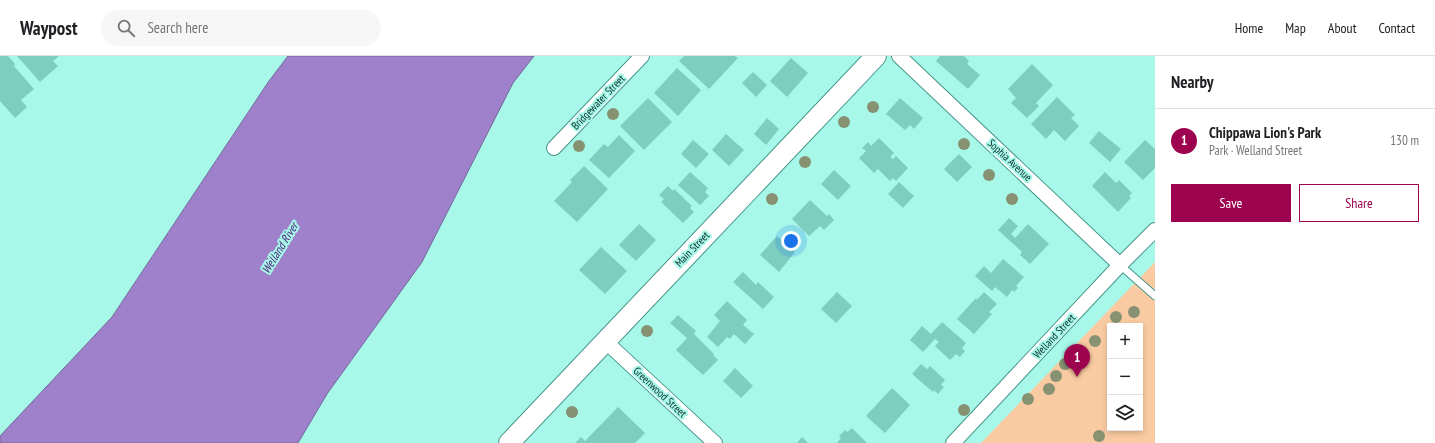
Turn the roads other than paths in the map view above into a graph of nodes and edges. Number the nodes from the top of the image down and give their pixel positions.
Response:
1 (642, 56) edge
2 (876, 56) edge
3 (899, 56) edge
4 (554, 148) dead end
5 (1155, 230) edge
6 (1120, 265) junction
7 (1155, 296) edge
8 (605, 341) junction
9 (509, 443) edge
10 (715, 443) edge
11 (953, 443) edge

1 - 4 street, Bridgewater Street
2 - 8 main road, Main Street
3 - 6 street, Sophia Avenue
5 - 6 street, Welland Street
6 - 7 lane
6 - 11 street, Welland Street
8 - 9 main road, Main Street
8 - 10 street, Greenwood Street

